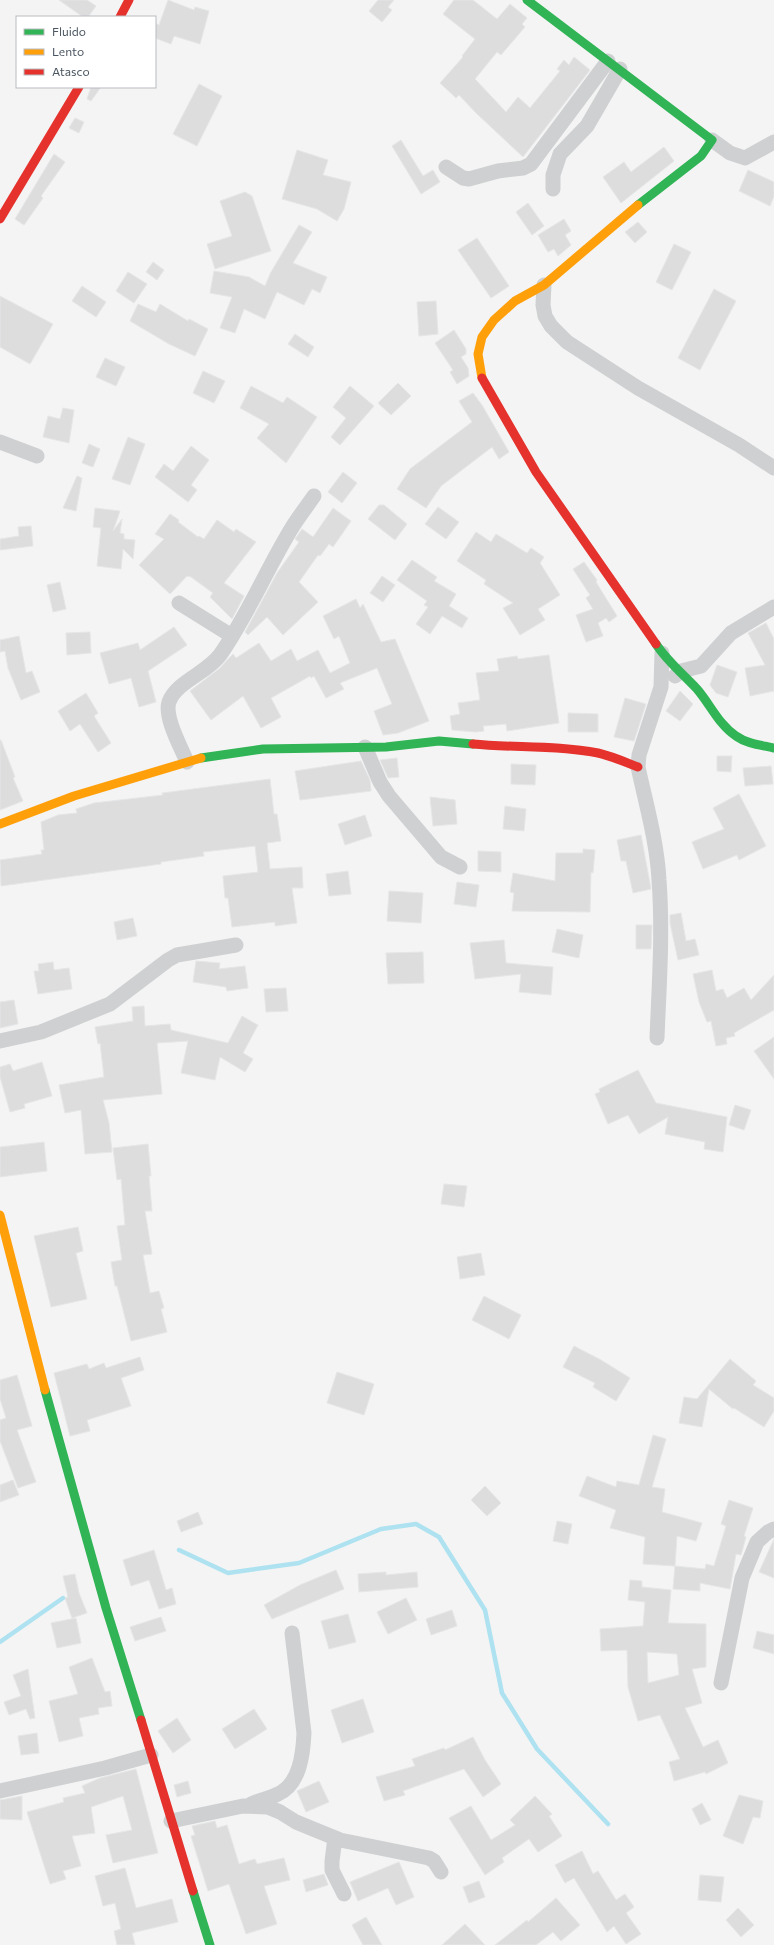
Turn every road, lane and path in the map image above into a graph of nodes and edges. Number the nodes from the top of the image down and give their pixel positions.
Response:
1 (129, 0) edge
2 (527, 0) edge
3 (121, 16) edge
4 (614, 65) junction
5 (78, 88) edge
6 (712, 140) junction
7 (774, 142) edge
8 (446, 166) dead end
9 (553, 189) dead end
10 (0, 219) edge
11 (544, 285) junction
12 (0, 442) edge
13 (37, 456) dead end
14 (774, 468) edge
15 (314, 496) dead end
16 (179, 604) dead end
17 (774, 607) edge
18 (232, 636) junction
19 (662, 653) junction
20 (681, 671) junction
21 (661, 687) junction
22 (365, 747) junction
23 (774, 748) edge
24 (187, 762) junction
25 (638, 767) junction
26 (0, 824) edge
27 (460, 867) dead end
28 (236, 945) dead end
29 (656, 1038) dead end
30 (0, 1041) edge
31 (1, 1223) edge
32 (774, 1529) edge
33 (292, 1633) dead end
34 (721, 1683) dead end
35 (151, 1755) junction
36 (0, 1790) edge
37 (243, 1806) junction
38 (171, 1821) junction
39 (335, 1838) junction
40 (441, 1872) dead end
41 (344, 1894) dead end
42 (210, 1945) edge

1 - 3 street
2 - 4 street
4 - 6 street
4 - 8 street
4 - 9 street
5 - 10 street
6 - 7 street
6 - 11 street
11 - 14 street
11 - 19 street
12 - 13 street
15 - 18 street
16 - 18 street
17 - 20 street
18 - 24 street
19 - 20 street
19 - 21 street
20 - 21 street
20 - 23 street
21 - 25 street
22 - 24 street
22 - 25 street
22 - 27 street
24 - 26 street
25 - 29 street
28 - 30 street
31 - 35 street
32 - 34 street
33 - 37 street
35 - 36 street
35 - 38 street
37 - 38 street
37 - 39 street
38 - 42 street
39 - 40 street
39 - 41 street

